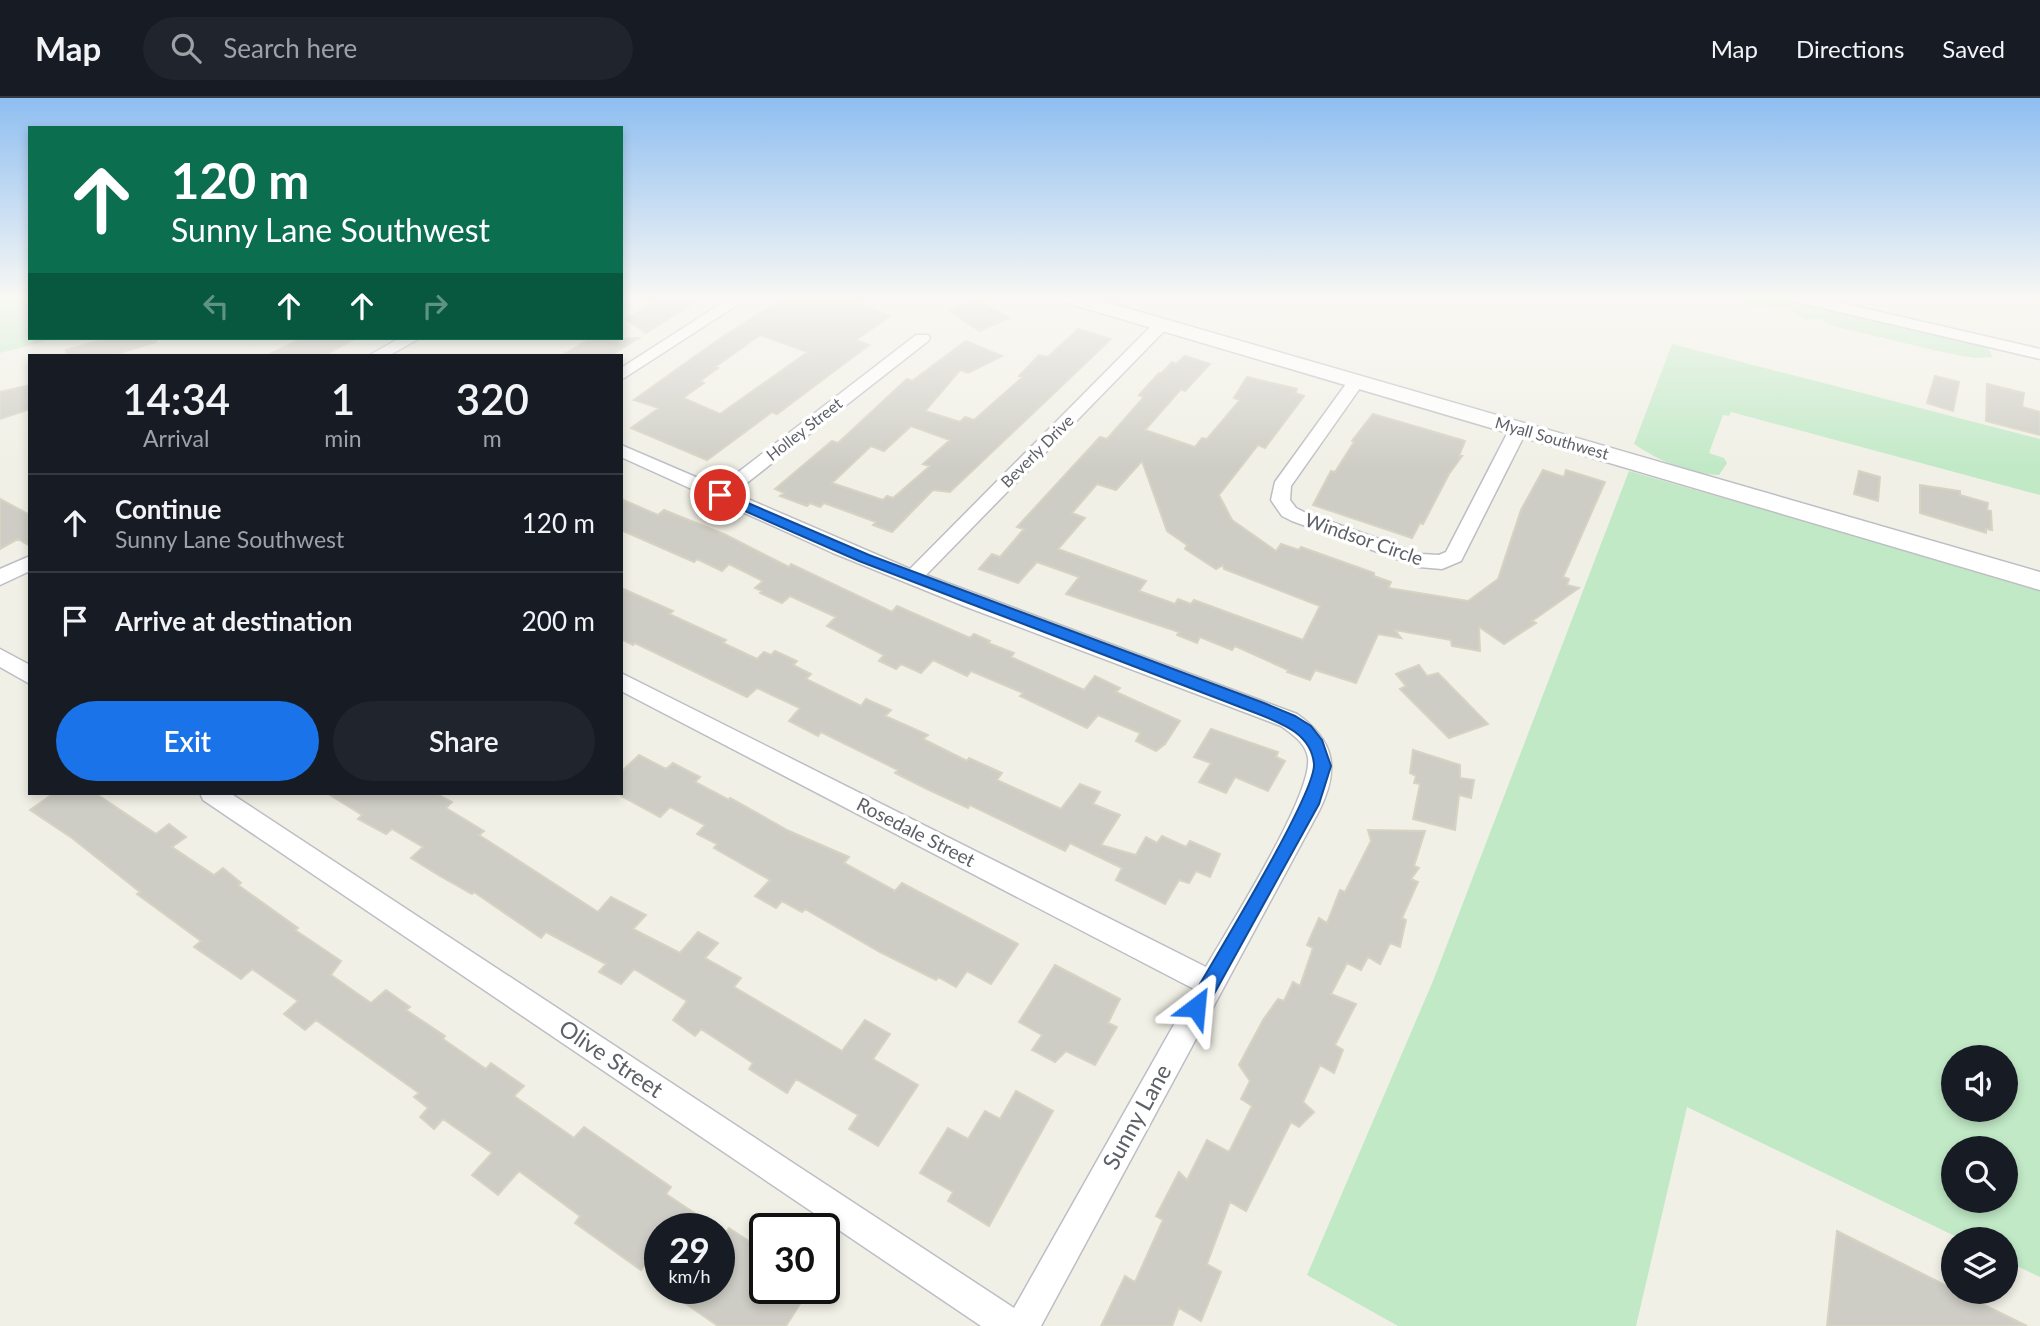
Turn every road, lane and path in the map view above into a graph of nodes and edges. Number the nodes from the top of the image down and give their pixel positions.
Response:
1 (655, 353) edge
2 (902, 353) edge
3 (1133, 353) edge
4 (1262, 353) edge
5 (623, 374) edge
6 (1357, 381) junction
7 (1519, 428) junction
8 (623, 451) edge
9 (720, 495) junction
10 (28, 563) edge
11 (913, 577) junction
12 (0, 578) edge
13 (2040, 581) edge
14 (0, 657) edge
15 (28, 675) edge
16 (623, 682) edge
17 (215, 795) edge
18 (1210, 983) junction
19 (1011, 1326) edge
20 (1023, 1326) edge

1 - 5 street
2 - 9 street, Holley Street
3 - 11 street, Beverly Drive
4 - 6 street, Myall Southwest
6 - 7 street, Myall Southwest
6 - 7 street, Windsor Circle
7 - 13 street, Myall Southwest
8 - 9 street, Sunny Lane
9 - 11 street, Sunny Lane
10 - 12 street
11 - 18 street, Sunny Lane
14 - 15 street
16 - 18 street, Rosedale Street
17 - 19 street, Olive Street
18 - 20 street, Sunny Lane

